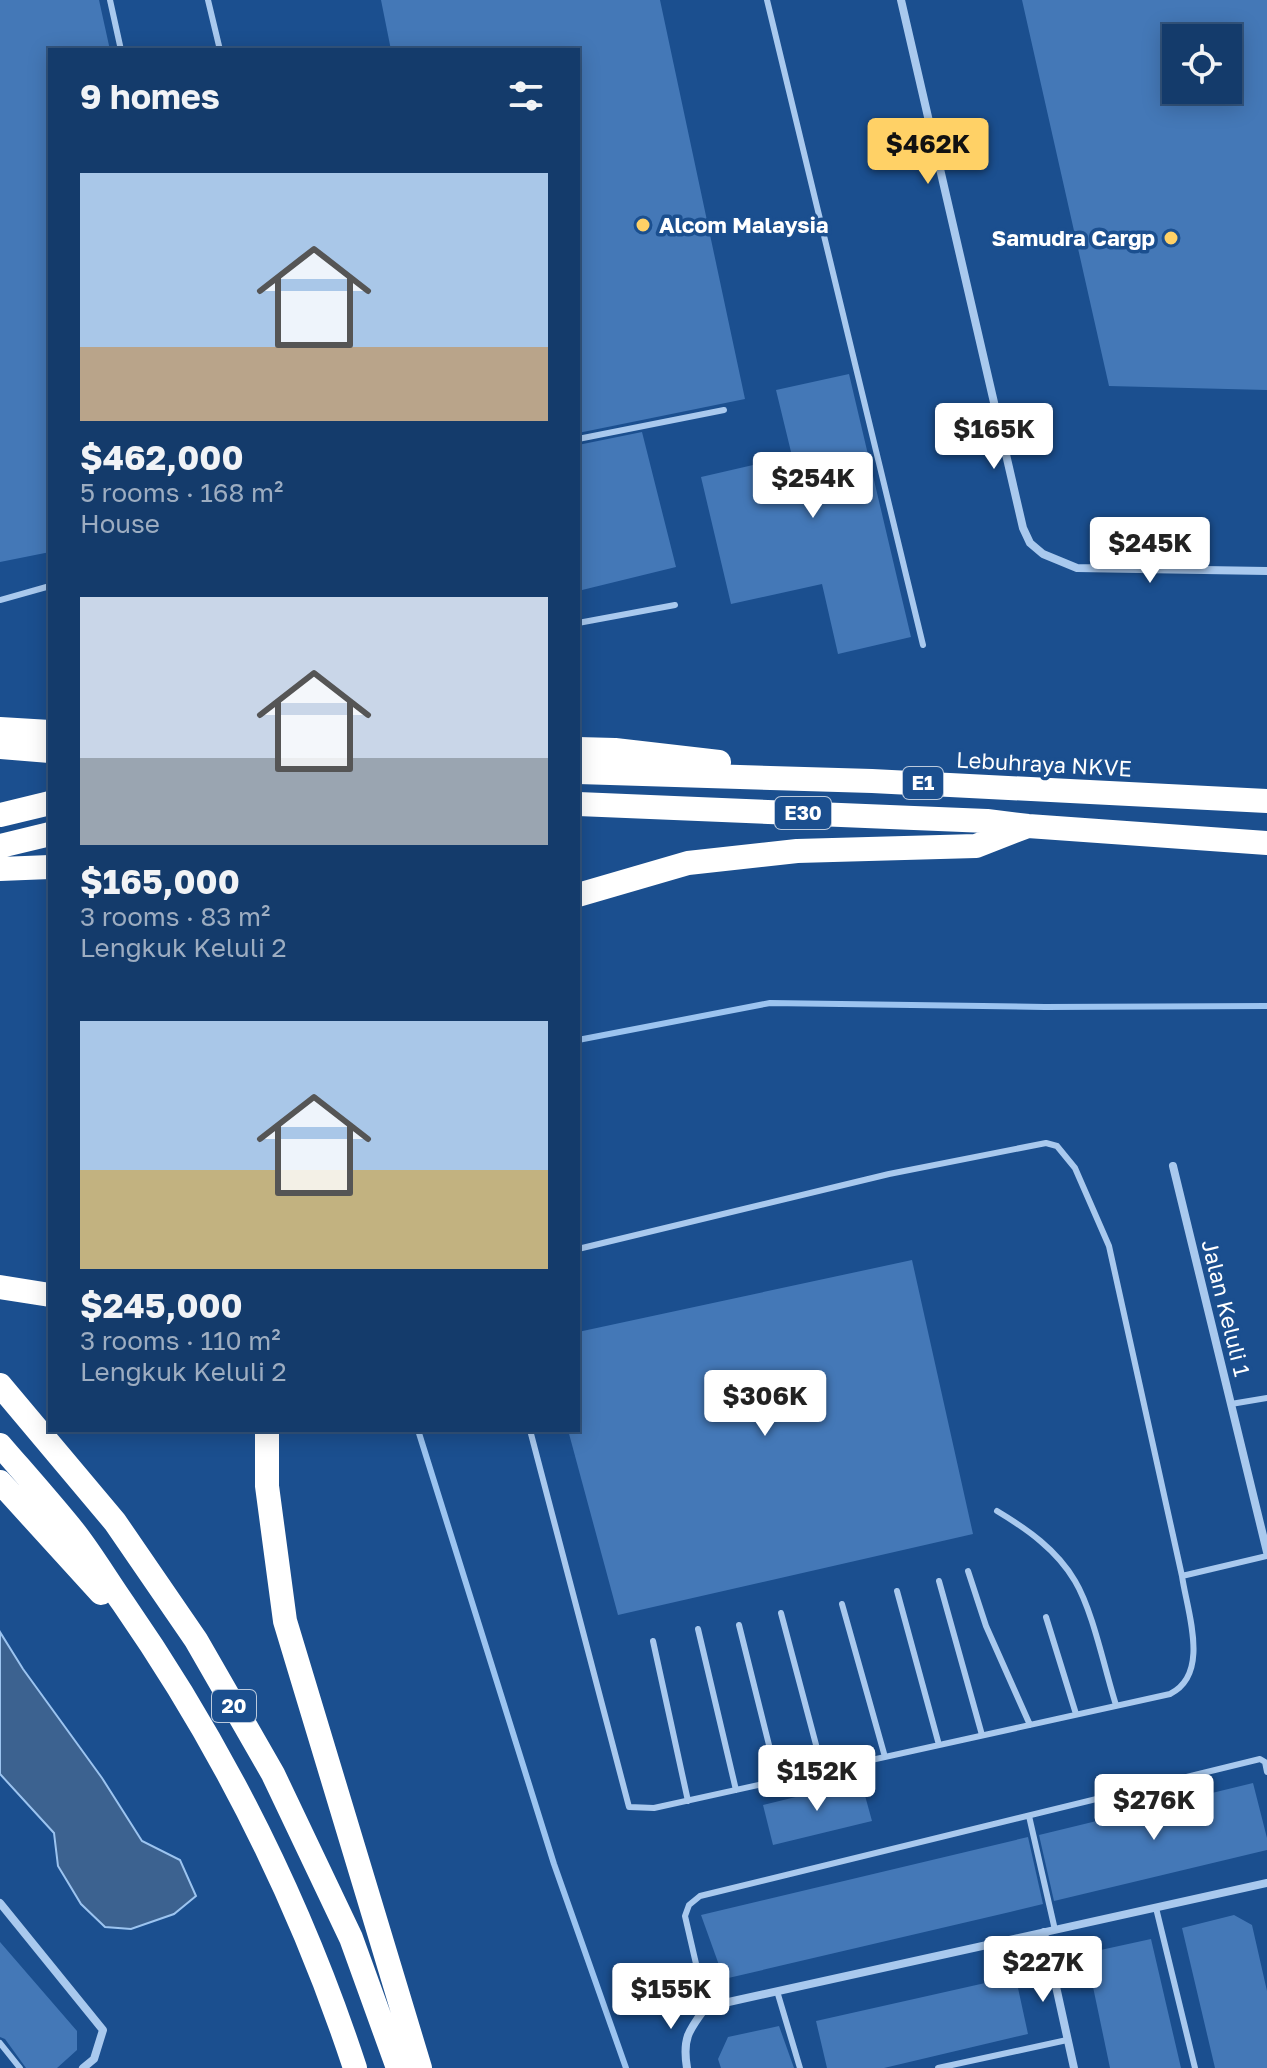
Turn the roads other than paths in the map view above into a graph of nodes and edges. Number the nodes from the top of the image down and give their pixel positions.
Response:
1 (110, 0) edge
2 (208, 0) edge
3 (767, 0) edge
4 (901, 0) edge
5 (121, 48) edge
6 (220, 48) edge
7 (724, 410) dead end
8 (580, 439) edge
9 (1267, 571) edge
10 (48, 587) edge
11 (0, 600) edge
12 (675, 605) dead end
13 (580, 623) edge
14 (923, 645) dead end
15 (0, 729) edge
16 (48, 732) edge
17 (0, 747) edge
18 (580, 749) edge
19 (48, 751) edge
20 (580, 772) edge
21 (872, 781) junction
22 (1267, 801) edge
23 (48, 803) edge
24 (580, 804) edge
25 (0, 815) edge
26 (1028, 826) junction
27 (48, 834) edge
28 (1267, 843) edge
29 (0, 846) edge
30 (48, 867) edge
31 (0, 869) edge
32 (580, 894) edge
33 (1173, 1166) dead end
34 (580, 1249) edge
35 (0, 1287) edge
36 (48, 1295) edge
37 (0, 1385) edge
38 (1267, 1398) edge
39 (1231, 1404) junction
40 (267, 1432) edge
41 (531, 1432) edge
42 (0, 1445) edge
43 (0, 1482) edge
44 (997, 1511) dead end
45 (1267, 1554) edge
46 (968, 1571) dead end
47 (1182, 1576) junction
48 (939, 1581) dead end
49 (897, 1591) dead end
50 (842, 1604) dead end
51 (781, 1613) dead end
52 (1046, 1617) dead end
53 (739, 1625) dead end
54 (698, 1629) dead end
55 (653, 1641) dead end
56 (162, 1660) junction
57 (1116, 1705) junction
58 (1076, 1714) junction
59 (1030, 1725) junction
60 (982, 1735) junction
61 (939, 1745) junction
62 (885, 1757) junction
63 (823, 1771) junction
64 (1267, 1772) edge
65 (778, 1781) junction
66 (736, 1790) junction
67 (688, 1801) junction
68 (1029, 1816) junction
69 (1267, 1883) edge
70 (0, 1903) edge
71 (1156, 1908) junction
72 (1055, 1930) junction
73 (1044, 1932) junction
74 (777, 1991) junction
75 (706, 2007) junction
76 (1067, 2040) junction
77 (0, 2043) edge
78 (20, 2068) edge
79 (83, 2068) edge
80 (355, 2068) edge
81 (398, 2068) edge
82 (420, 2068) edge
83 (687, 2068) edge
84 (800, 2068) edge
85 (938, 2068) edge
86 (1074, 2068) edge
87 (1195, 2068) edge

1 - 5 lane
2 - 6 lane
3 - 14 lane
4 - 9 street
7 - 8 lane
10 - 11 lane
12 - 13 lane
15 - 16 highway
17 - 19 highway
18 - 21 highway
20 - 21 highway, Lebuhraya NKVE / E1
21 - 22 highway, Lebuhraya NKVE / E1
23 - 25 highway
24 - 26 highway, E30
26 - 28 highway, E30
26 - 32 highway
27 - 29 highway
30 - 31 highway
33 - 39 street, Jalan Keluli 1
34 - 47 lane
35 - 36 highway
37 - 81 highway, 20
38 - 39 lane
39 - 45 street, Jalan Keluli 1
40 - 82 highway
41 - 67 lane
42 - 56 highway, 20
43 - 56 highway
44 - 57 lane
45 - 47 lane
46 - 59 lane
47 - 57 lane
48 - 60 lane
49 - 61 lane
50 - 62 lane
51 - 63 lane
52 - 58 lane
53 - 65 lane
54 - 66 lane
55 - 67 lane
56 - 80 highway, 20
57 - 58 lane
58 - 59 lane
59 - 60 lane
60 - 61 lane
61 - 62 lane
62 - 63 lane
63 - 65 lane
64 - 68 lane
65 - 66 lane
66 - 67 lane
68 - 72 lane
68 - 75 lane
69 - 71 street
70 - 79 street
71 - 72 street
71 - 87 lane
72 - 73 street
73 - 74 street
73 - 76 street
74 - 75 street
74 - 84 lane
75 - 83 street
76 - 85 lane
76 - 86 street
77 - 78 lane

